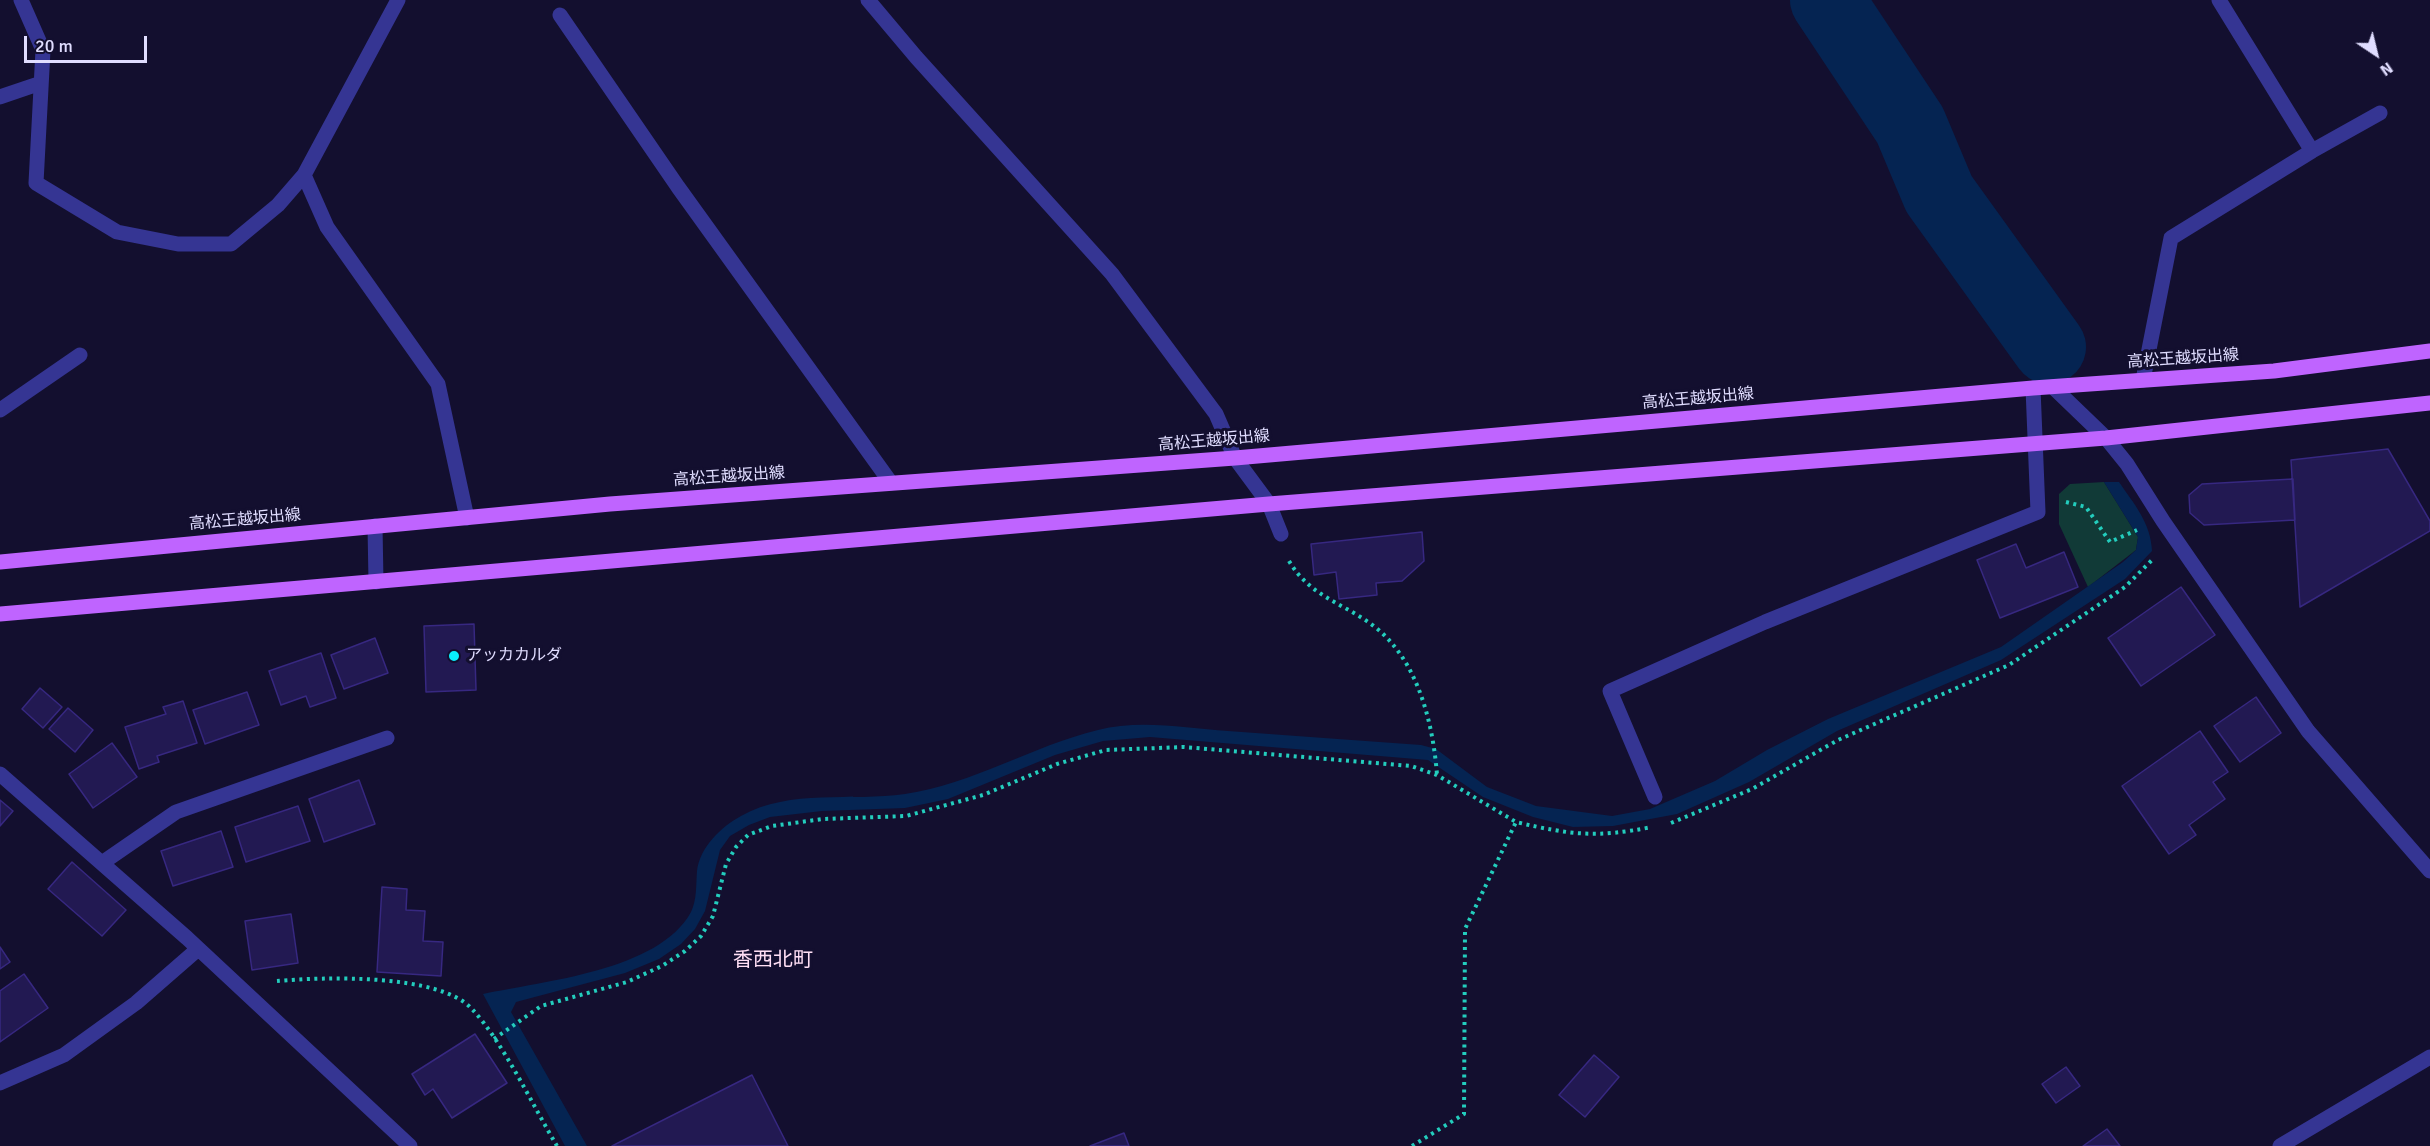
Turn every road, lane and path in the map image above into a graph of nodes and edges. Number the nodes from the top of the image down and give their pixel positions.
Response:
1 (21, 0) edge
2 (398, 0) edge
3 (868, 0) edge
4 (2219, 0) edge
5 (560, 15) dead end
6 (41, 83) junction
7 (0, 97) edge
8 (2380, 113) dead end
9 (2312, 150) junction
10 (304, 175) junction
11 (2430, 351) edge
12 (80, 355) dead end
13 (2143, 380) junction
14 (2053, 387) junction
15 (2033, 388) junction
16 (2430, 403) edge
17 (0, 410) edge
18 (2106, 438) junction
19 (2035, 444) junction
20 (1235, 458) junction
21 (891, 483) junction
22 (2038, 496) junction
23 (1269, 504) junction
24 (467, 518) junction
25 (375, 526) junction
26 (2132, 532) dead end
27 (1281, 534) joint
28 (2172, 534) junction
29 (0, 562) edge
30 (376, 582) junction
31 (0, 614) edge
32 (387, 738) dead end
33 (0, 774) edge
34 (1437, 775) junction
35 (1655, 797) dead end
36 (1516, 822) junction
37 (1668, 823) dead end
38 (1657, 825) dead end
39 (102, 863) junction
40 (2430, 871) edge
41 (198, 949) junction
42 (234, 983) junction
43 (494, 1039) junction
44 (2430, 1057) edge
45 (0, 1083) edge
46 (410, 1146) edge
47 (557, 1146) edge
48 (1412, 1146) edge
49 (2280, 1146) edge

1 - 6 street
2 - 10 street
3 - 20 street
4 - 9 street
5 - 21 street
6 - 7 street
6 - 10 street
8 - 9 street
9 - 13 street
10 - 24 street
11 - 13 main road, 高松王越坂出線
12 - 17 street
13 - 14 main road, 高松王越坂出線
14 - 15 main road, 高松王越坂出線
14 - 18 street
15 - 19 street
15 - 20 main road, 高松王越坂出線
16 - 18 main road
18 - 19 main road
18 - 28 street
19 - 22 street
19 - 23 main road
20 - 21 main road, 高松王越坂出線
20 - 23 street
21 - 24 main road, 高松王越坂出線
22 - 26 path
22 - 35 street
23 - 27 street
23 - 30 main road
24 - 25 main road, 高松王越坂出線
25 - 29 main road, 高松王越坂出線
25 - 30 street
27 - 34 path
28 - 37 path
28 - 40 street
30 - 31 main road
32 - 39 street
33 - 39 street
34 - 36 path
34 - 43 path
36 - 38 path
36 - 48 path
39 - 41 street
41 - 42 street
41 - 45 street
42 - 43 path
42 - 46 street
43 - 47 path
44 - 49 street

